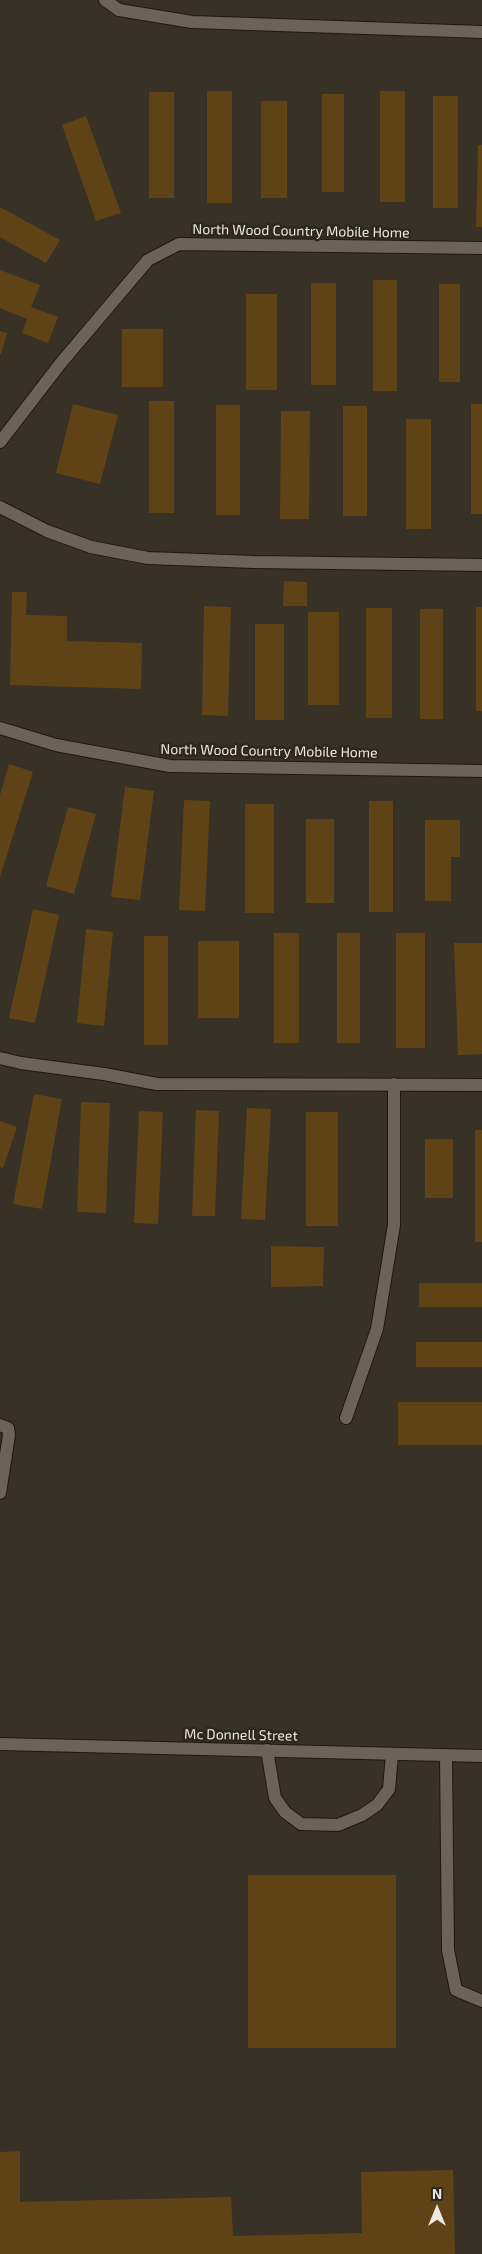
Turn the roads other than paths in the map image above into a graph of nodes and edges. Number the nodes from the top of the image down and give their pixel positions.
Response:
1 (105, 0) edge
2 (482, 32) edge
3 (482, 248) edge
4 (0, 442) edge
5 (0, 507) edge
6 (482, 565) edge
7 (0, 728) edge
8 (482, 770) edge
9 (0, 1058) edge
10 (394, 1084) junction
11 (482, 1085) edge
12 (346, 1418) dead end
13 (0, 1425) edge
14 (0, 1493) edge
15 (0, 1744) edge
16 (267, 1750) junction
17 (392, 1754) junction
18 (446, 1755) junction
19 (482, 1756) edge
20 (482, 2001) edge

1 - 2 street
3 - 4 street, North Wood Country Mobile Home
5 - 6 street
7 - 8 street, North Wood Country Mobile Home
9 - 10 street
10 - 11 street
10 - 12 street
13 - 14 street
15 - 16 street, Mc Donnell Street
16 - 17 street, Mc Donnell Street
16 - 17 street
17 - 18 street, Mc Donnell Street
18 - 19 street, Mc Donnell Street
18 - 20 street

